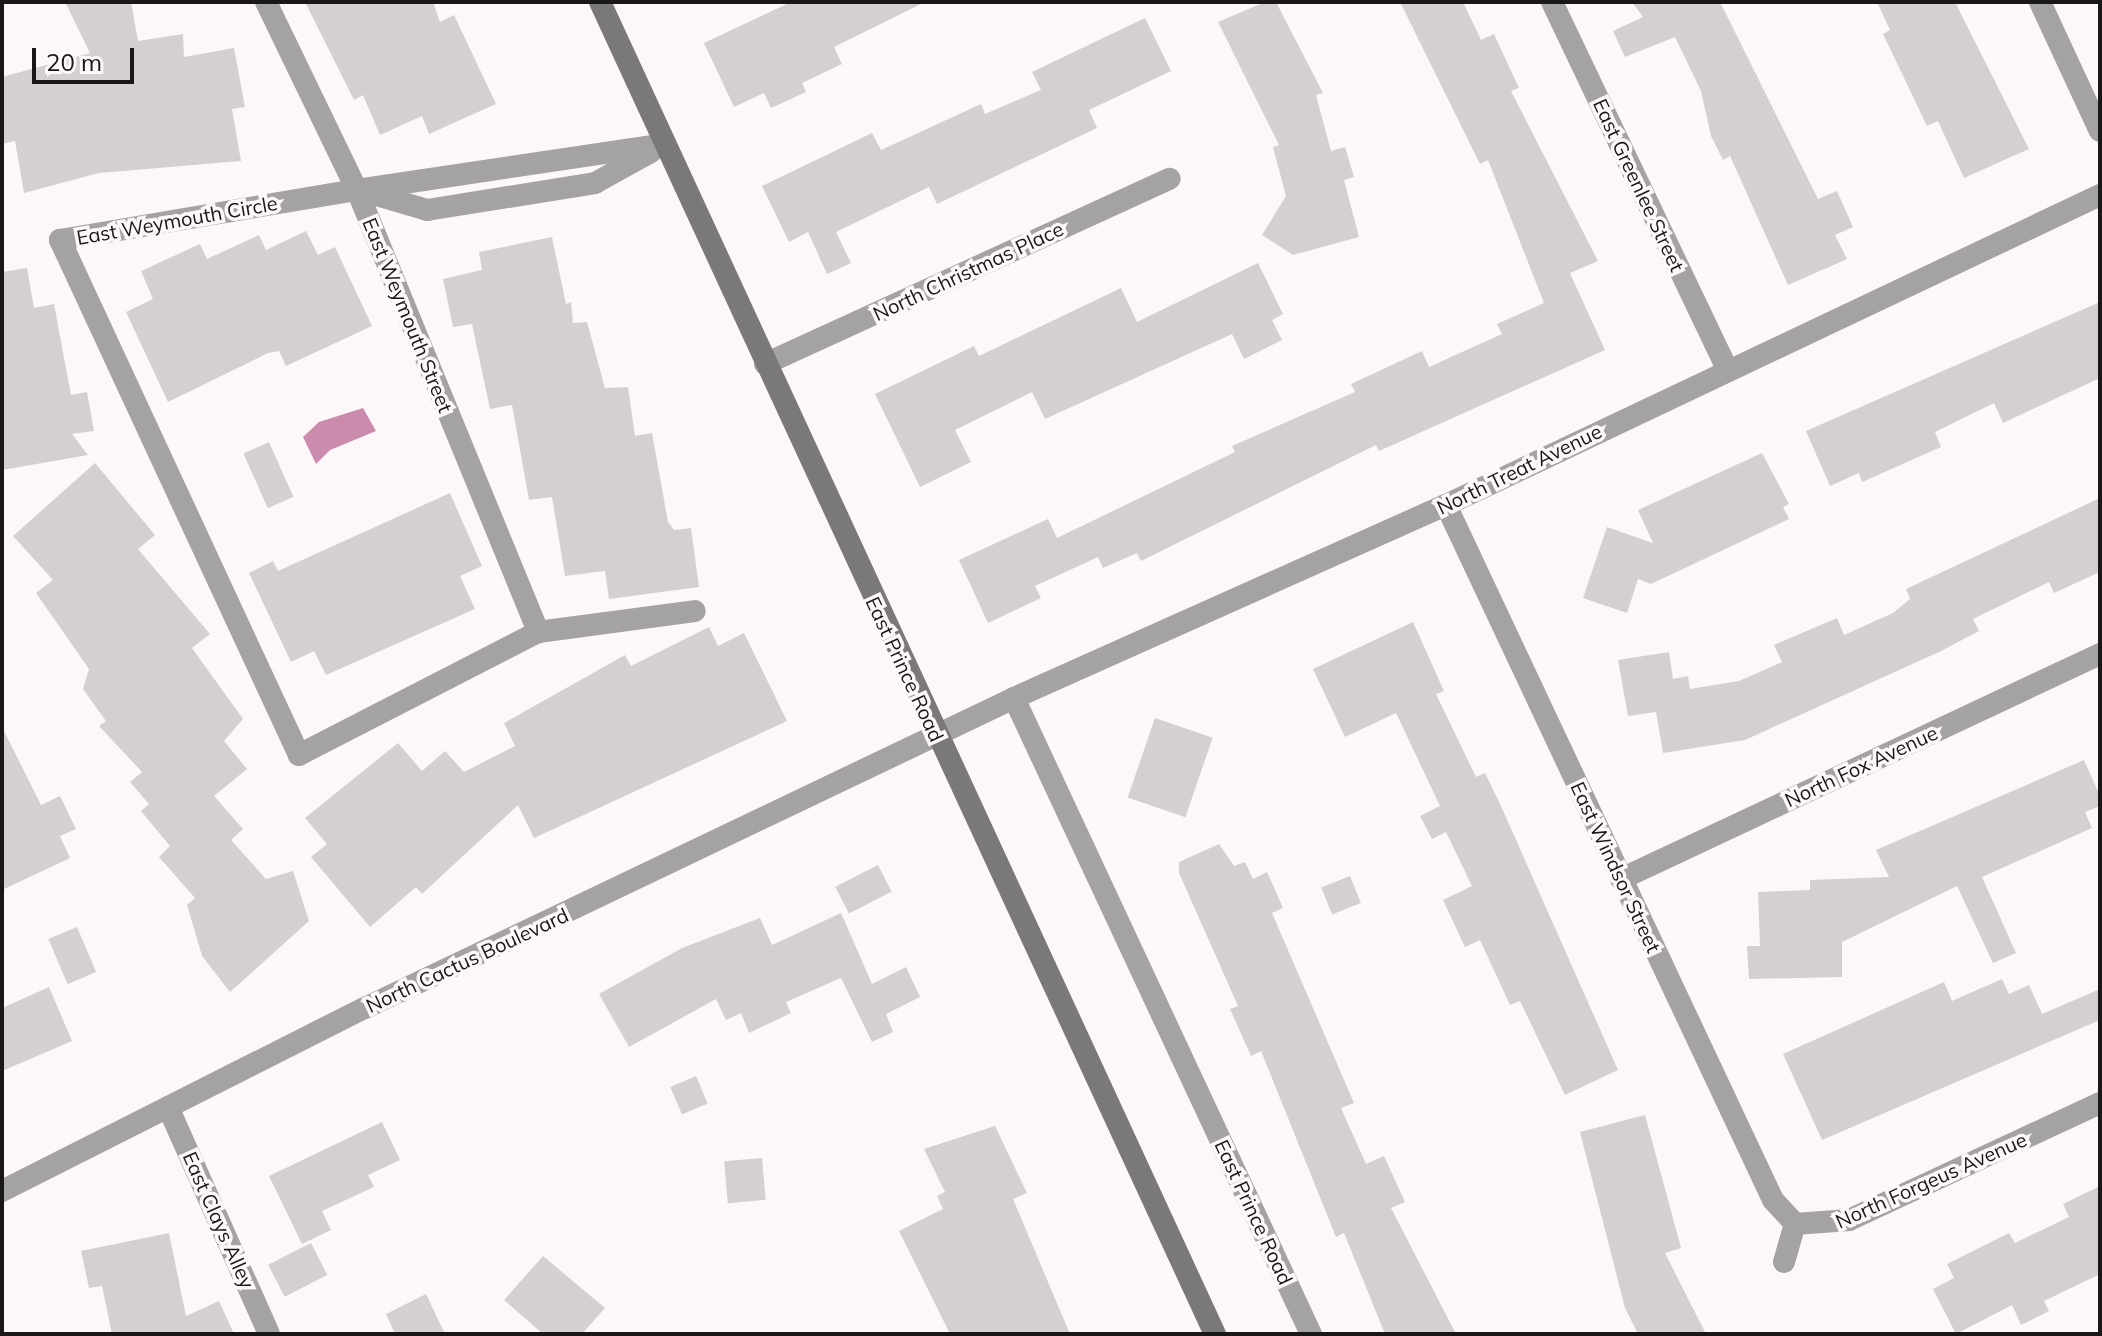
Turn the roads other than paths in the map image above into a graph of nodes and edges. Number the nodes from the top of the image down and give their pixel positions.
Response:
1 (266, 2) edge
2 (600, 2) edge
3 (1552, 2) edge
4 (2040, 2) edge
5 (2100, 131) edge
6 (665, 144) junction
7 (1170, 179) dead end
8 (357, 190) junction
9 (2100, 195) edge
10 (765, 364) junction
11 (1727, 369) junction
12 (1446, 505) junction
13 (695, 611) dead end
14 (538, 632) junction
15 (2100, 654) edge
16 (1014, 698) junction
17 (936, 737) junction
18 (1621, 879) junction
19 (2100, 1103) edge
20 (168, 1107) junction
21 (2, 1191) edge
22 (1795, 1224) junction
23 (1784, 1262) dead end
24 (269, 1334) edge
25 (1215, 1334) edge
26 (1311, 1334) edge

1 - 8 street, East Weymouth Street
2 - 6 main road, East Prince Road
3 - 11 street, East Greenlee Street
4 - 5 street
6 - 8 street
6 - 10 main road, East Prince Road
7 - 10 street, North Christmas Place
8 - 14 street, East Weymouth Street
8 - 14 street, East Weymouth Circle
9 - 11 street, North Treat Avenue
10 - 17 main road, East Prince Road
11 - 12 street, North Treat Avenue
12 - 16 street, North Treat Avenue
12 - 18 street, East Windsor Street
13 - 14 street
15 - 18 street, North Fox Avenue
16 - 17 street, North Treat Avenue
16 - 26 street, East Prince Road
17 - 20 street, North Cactus Boulevard
17 - 25 main road, East Prince Road
18 - 22 street, East Windsor Street
19 - 22 street, North Forgeus Avenue
20 - 21 street, North Cactus Boulevard
20 - 24 street, East Clays Alley
22 - 23 street

